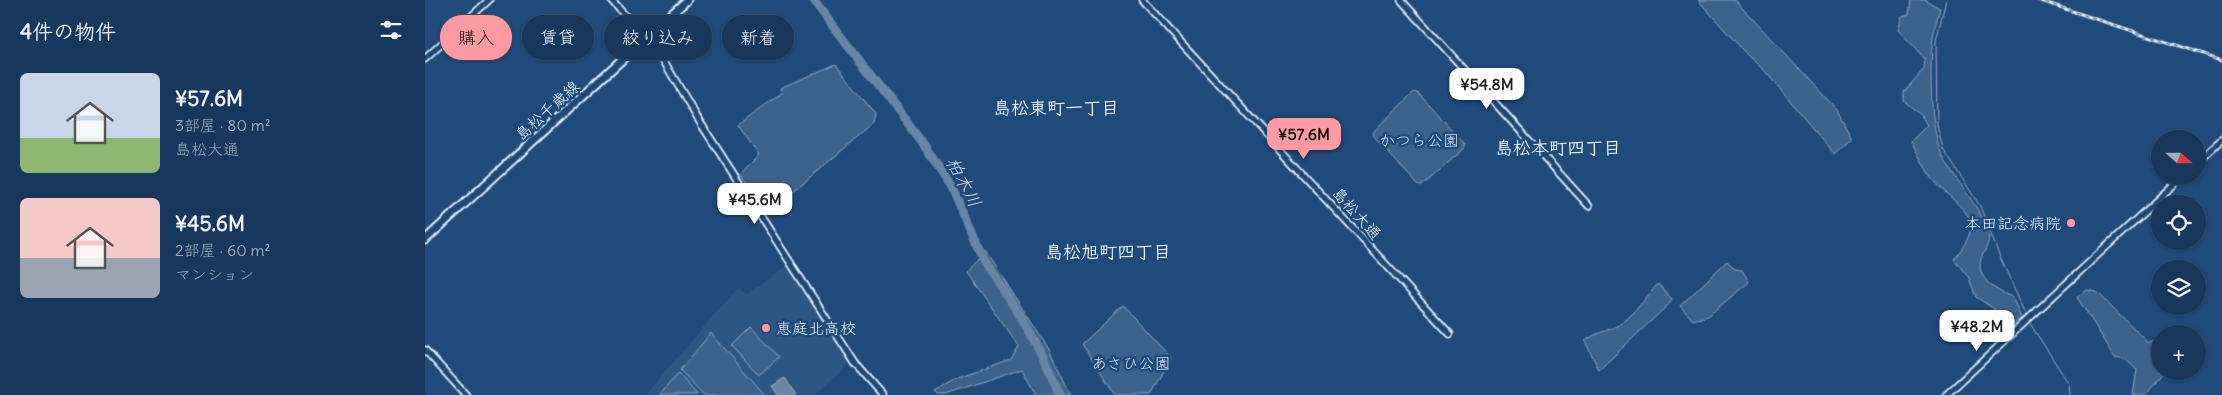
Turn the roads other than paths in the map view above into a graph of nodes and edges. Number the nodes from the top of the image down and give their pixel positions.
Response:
1 (489, 0) edge
2 (611, 0) edge
3 (687, 0) edge
4 (1142, 0) edge
5 (1401, 0) edge
6 (624, 15) edge
7 (670, 15) edge
8 (425, 59) edge
9 (621, 60) edge
10 (663, 60) edge
11 (2222, 140) edge
12 (2206, 155) edge
13 (2173, 185) edge
14 (1589, 206) dead end
15 (425, 240) edge
16 (1450, 334) dead end
17 (425, 350) edge
18 (466, 395) edge
19 (883, 395) edge
20 (1946, 395) edge

1 - 8 street
2 - 6 street
3 - 7 main road, 島松千歳線
4 - 16 street, 島松大通
5 - 14 street
9 - 15 main road, 島松千歳線
10 - 19 street
11 - 12 street
13 - 20 street
17 - 18 street

